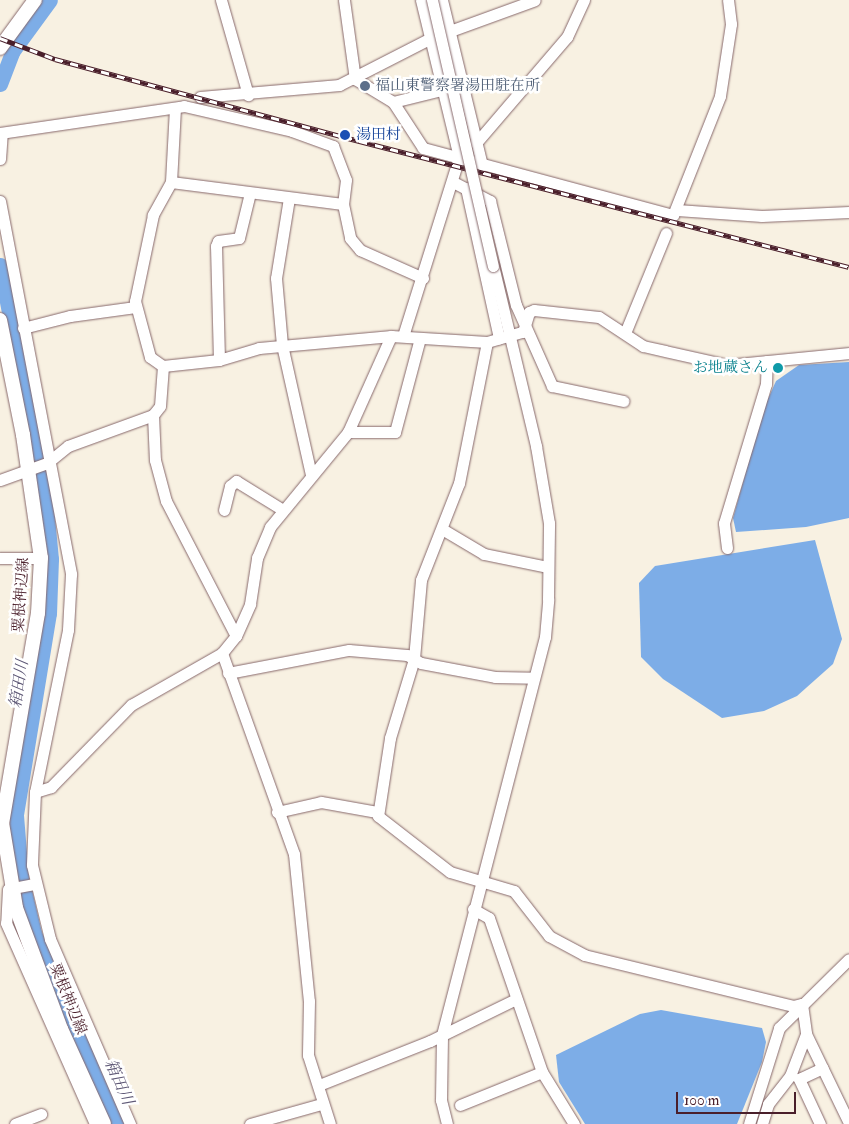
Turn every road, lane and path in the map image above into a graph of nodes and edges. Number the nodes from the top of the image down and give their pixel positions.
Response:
1 (35, 0) edge
2 (222, 0) edge
3 (344, 0) edge
4 (421, 0) edge
5 (432, 0) edge
6 (442, 0) edge
7 (535, 0) edge
8 (584, 0) edge
9 (728, 0) edge
10 (450, 31) junction
11 (429, 39) junction
12 (0, 48) edge
13 (355, 79) junction
14 (441, 90) junction
15 (248, 95) junction
16 (200, 97) dead end
17 (393, 102) junction
18 (175, 108) junction
19 (1, 133) edge
20 (476, 142) junction
21 (459, 157) junction
22 (0, 159) edge
23 (482, 165) junction
24 (171, 182) junction
25 (453, 182) junction
26 (466, 188) junction
27 (250, 193) junction
28 (289, 198) junction
29 (0, 201) edge
30 (344, 204) junction
31 (677, 210) junction
32 (849, 212) edge
33 (666, 233) dead end
34 (423, 278) junction
35 (135, 307) junction
36 (0, 320) edge
37 (526, 320) junction
38 (23, 328) junction
39 (625, 333) junction
40 (397, 336) junction
41 (420, 338) junction
42 (499, 339) junction
43 (282, 345) junction
44 (849, 352) edge
45 (219, 360) junction
46 (767, 361) junction
47 (163, 366) junction
48 (622, 401) dead end
49 (153, 414) junction
50 (348, 432) junction
51 (49, 461) junction
52 (30, 466) junction
53 (311, 475) junction
54 (0, 480) edge
55 (224, 510) dead end
56 (283, 510) junction
57 (442, 528) junction
58 (727, 548) dead end
59 (0, 558) edge
60 (41, 558) junction
61 (548, 567) junction
62 (236, 636) junction
63 (222, 653) junction
64 (414, 659) junction
65 (228, 673) junction
66 (534, 678) junction
67 (35, 792) junction
68 (277, 812) junction
69 (377, 812) junction
70 (1, 823) edge
71 (481, 882) junction
72 (34, 884) junction
73 (13, 888) junction
74 (473, 909) junction
75 (2, 911) edge
76 (849, 959) edge
77 (516, 999) junction
78 (802, 1004) junction
79 (806, 1034) junction
80 (442, 1035) junction
81 (823, 1068) junction
82 (542, 1072) junction
83 (319, 1084) junction
84 (321, 1104) junction
85 (460, 1105) dead end
86 (41, 1114) dead end
87 (849, 1123) edge
88 (16, 1124) edge
89 (95, 1124) edge
90 (104, 1124) edge
91 (130, 1124) edge
92 (250, 1124) edge
93 (330, 1124) edge
94 (446, 1124) edge
95 (574, 1124) edge
96 (749, 1124) edge
97 (762, 1124) edge
98 (820, 1124) edge

1 - 12 main road
2 - 15 street
3 - 13 street
4 - 11 street
5 - 42 street, bridge
6 - 10 street
7 - 10 street
8 - 20 street
9 - 31 street
10 - 20 street
11 - 13 street
11 - 14 street
13 - 15 street
13 - 17 street
14 - 17 street
14 - 21 street
15 - 16 street
17 - 21 street
18 - 19 street
18 - 24 street
18 - 30 street
19 - 22 street
20 - 23 street
21 - 23 street
21 - 25 street
23 - 31 street
24 - 27 street
24 - 35 street
25 - 26 street
25 - 34 street
26 - 37 street
26 - 42 street
27 - 28 street
27 - 45 street
28 - 30 street
28 - 43 street
29 - 38 street
30 - 34 street
31 - 32 street
33 - 39 street
34 - 40 street
35 - 38 street
35 - 47 street
36 - 52 main road, 粟根神辺線
37 - 39 street
37 - 42 street
37 - 48 street
38 - 51 street
39 - 46 street
40 - 41 street
40 - 43 street
40 - 50 street
41 - 42 street
41 - 50 street
42 - 57 street
42 - 61 street
43 - 45 street
43 - 53 street
44 - 46 street
45 - 47 street
46 - 58 street
47 - 49 street
49 - 51 street
49 - 62 street
50 - 53 street
51 - 52 street
51 - 67 street
52 - 54 street
52 - 60 main road, 粟根神辺線
53 - 56 street
55 - 56 street
56 - 62 street
57 - 61 street
57 - 64 street
59 - 60 street
60 - 70 main road, 粟根神辺線
61 - 66 street
62 - 63 street
63 - 65 street
63 - 67 street
64 - 65 street
64 - 66 street
64 - 69 street
65 - 68 street
66 - 71 street
67 - 72 street
68 - 69 street
68 - 83 street
69 - 71 street
70 - 73 main road, 粟根神辺線
71 - 74 street
71 - 78 street
72 - 73 street
72 - 91 street
73 - 75 street
73 - 90 main road, 粟根神辺線
74 - 77 street
74 - 80 street
75 - 89 street
76 - 78 street
77 - 80 street
77 - 82 street
78 - 79 street
78 - 96 street
79 - 81 street
79 - 97 street
80 - 83 street
80 - 94 street
81 - 87 street
81 - 98 street
82 - 85 street
82 - 95 street
83 - 84 street
84 - 92 street
84 - 93 street
86 - 88 street

